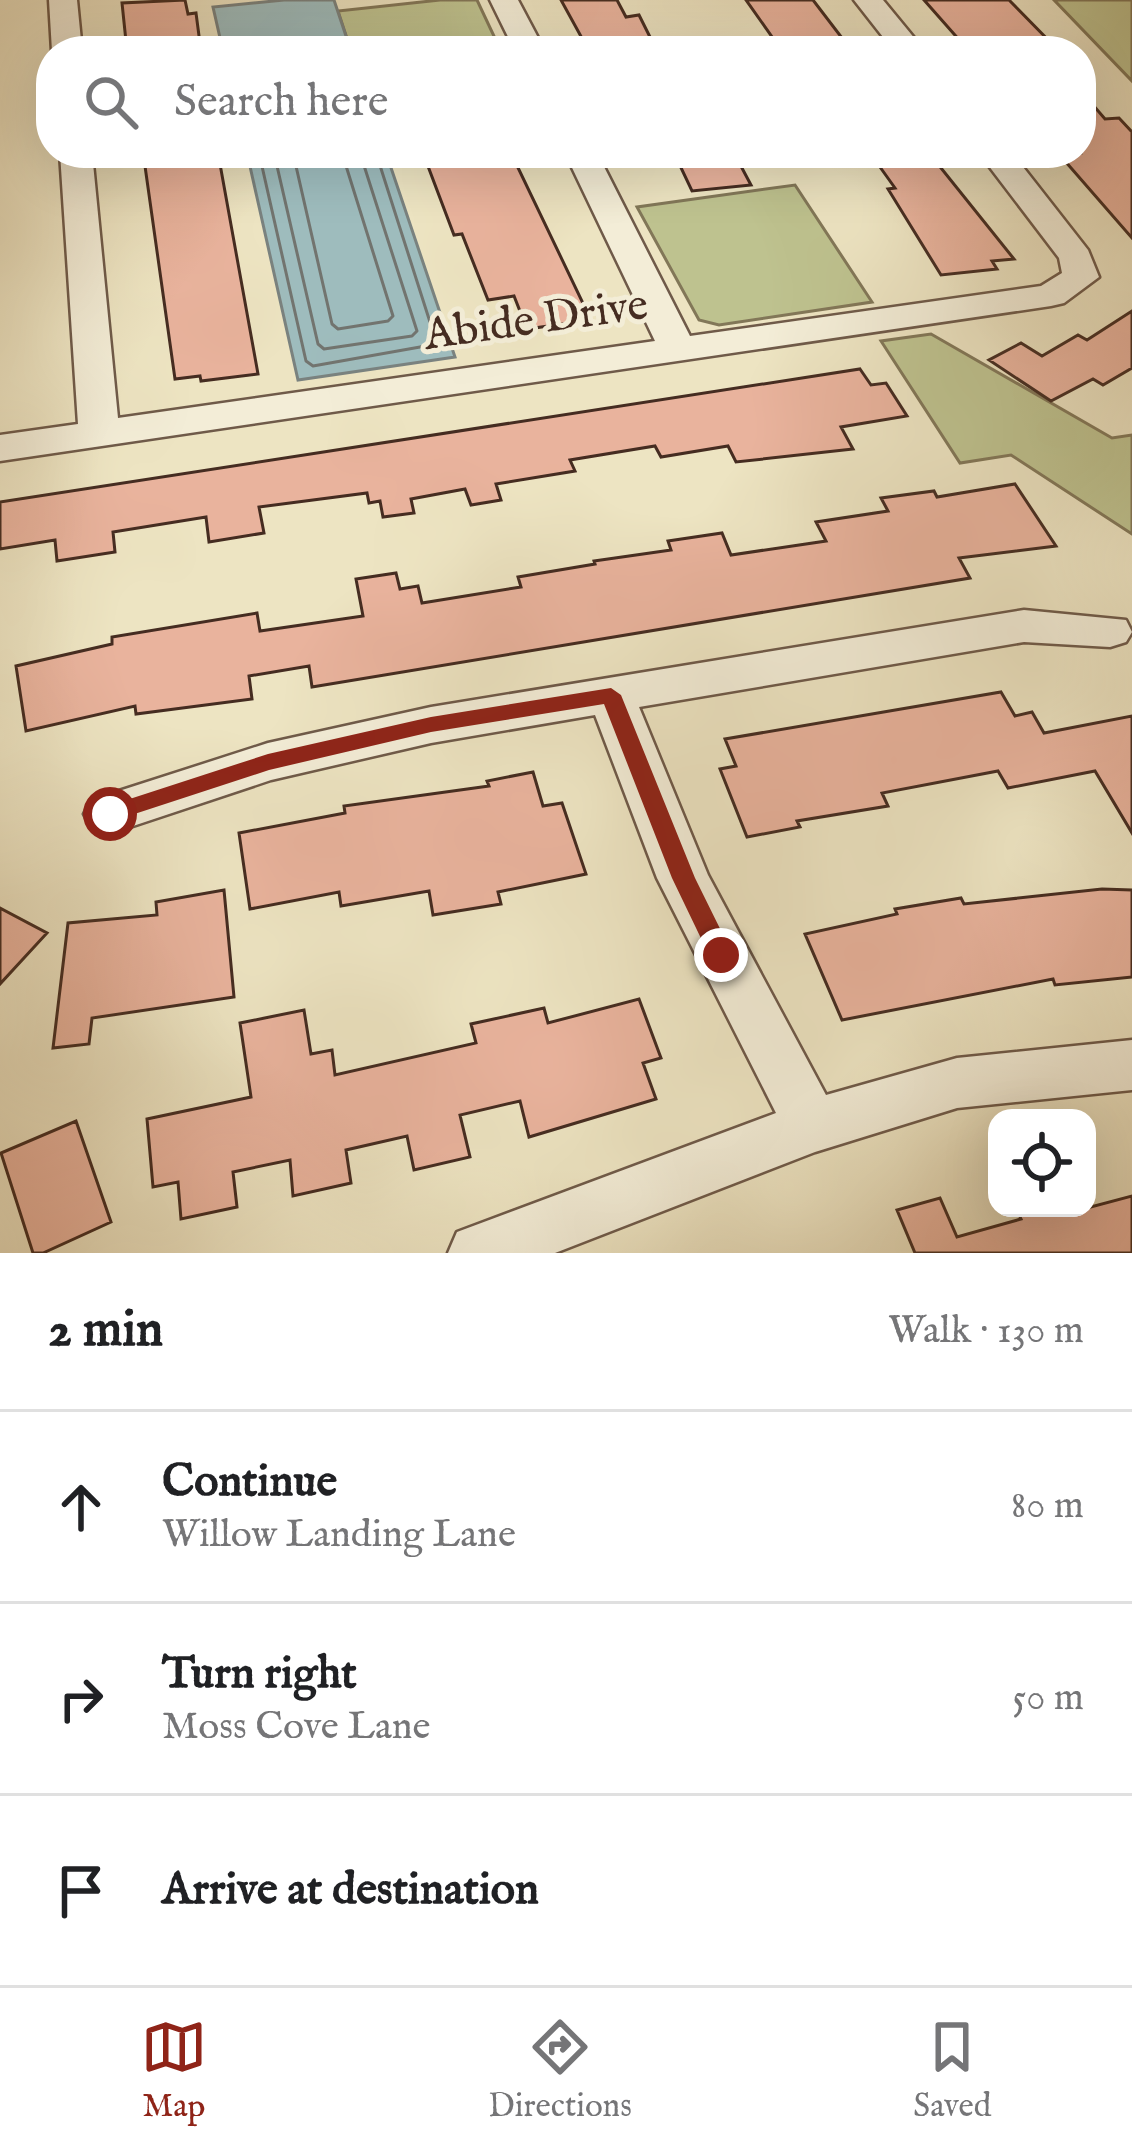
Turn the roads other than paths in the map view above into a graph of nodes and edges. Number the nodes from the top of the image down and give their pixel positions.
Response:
1 (63, 0) edge
2 (504, 0) edge
3 (868, 0) edge
4 (66, 36) edge
5 (522, 36) edge
6 (898, 36) edge
7 (77, 168) edge
8 (588, 168) edge
9 (1007, 168) edge
10 (678, 349) junction
11 (99, 433) junction
12 (0, 448) edge
13 (1110, 631) dead end
14 (611, 695) junction
15 (110, 814) dead end
16 (1132, 1065) edge
17 (812, 1126) junction
18 (479, 1253) edge

1 - 4 street
2 - 5 street
3 - 6 street
7 - 11 street
8 - 10 street
9 - 10 street, Abide Drive
10 - 11 street, Abide Drive
11 - 12 street, Abide Drive
13 - 14 street
14 - 15 street
14 - 17 street
16 - 17 street
17 - 18 street

